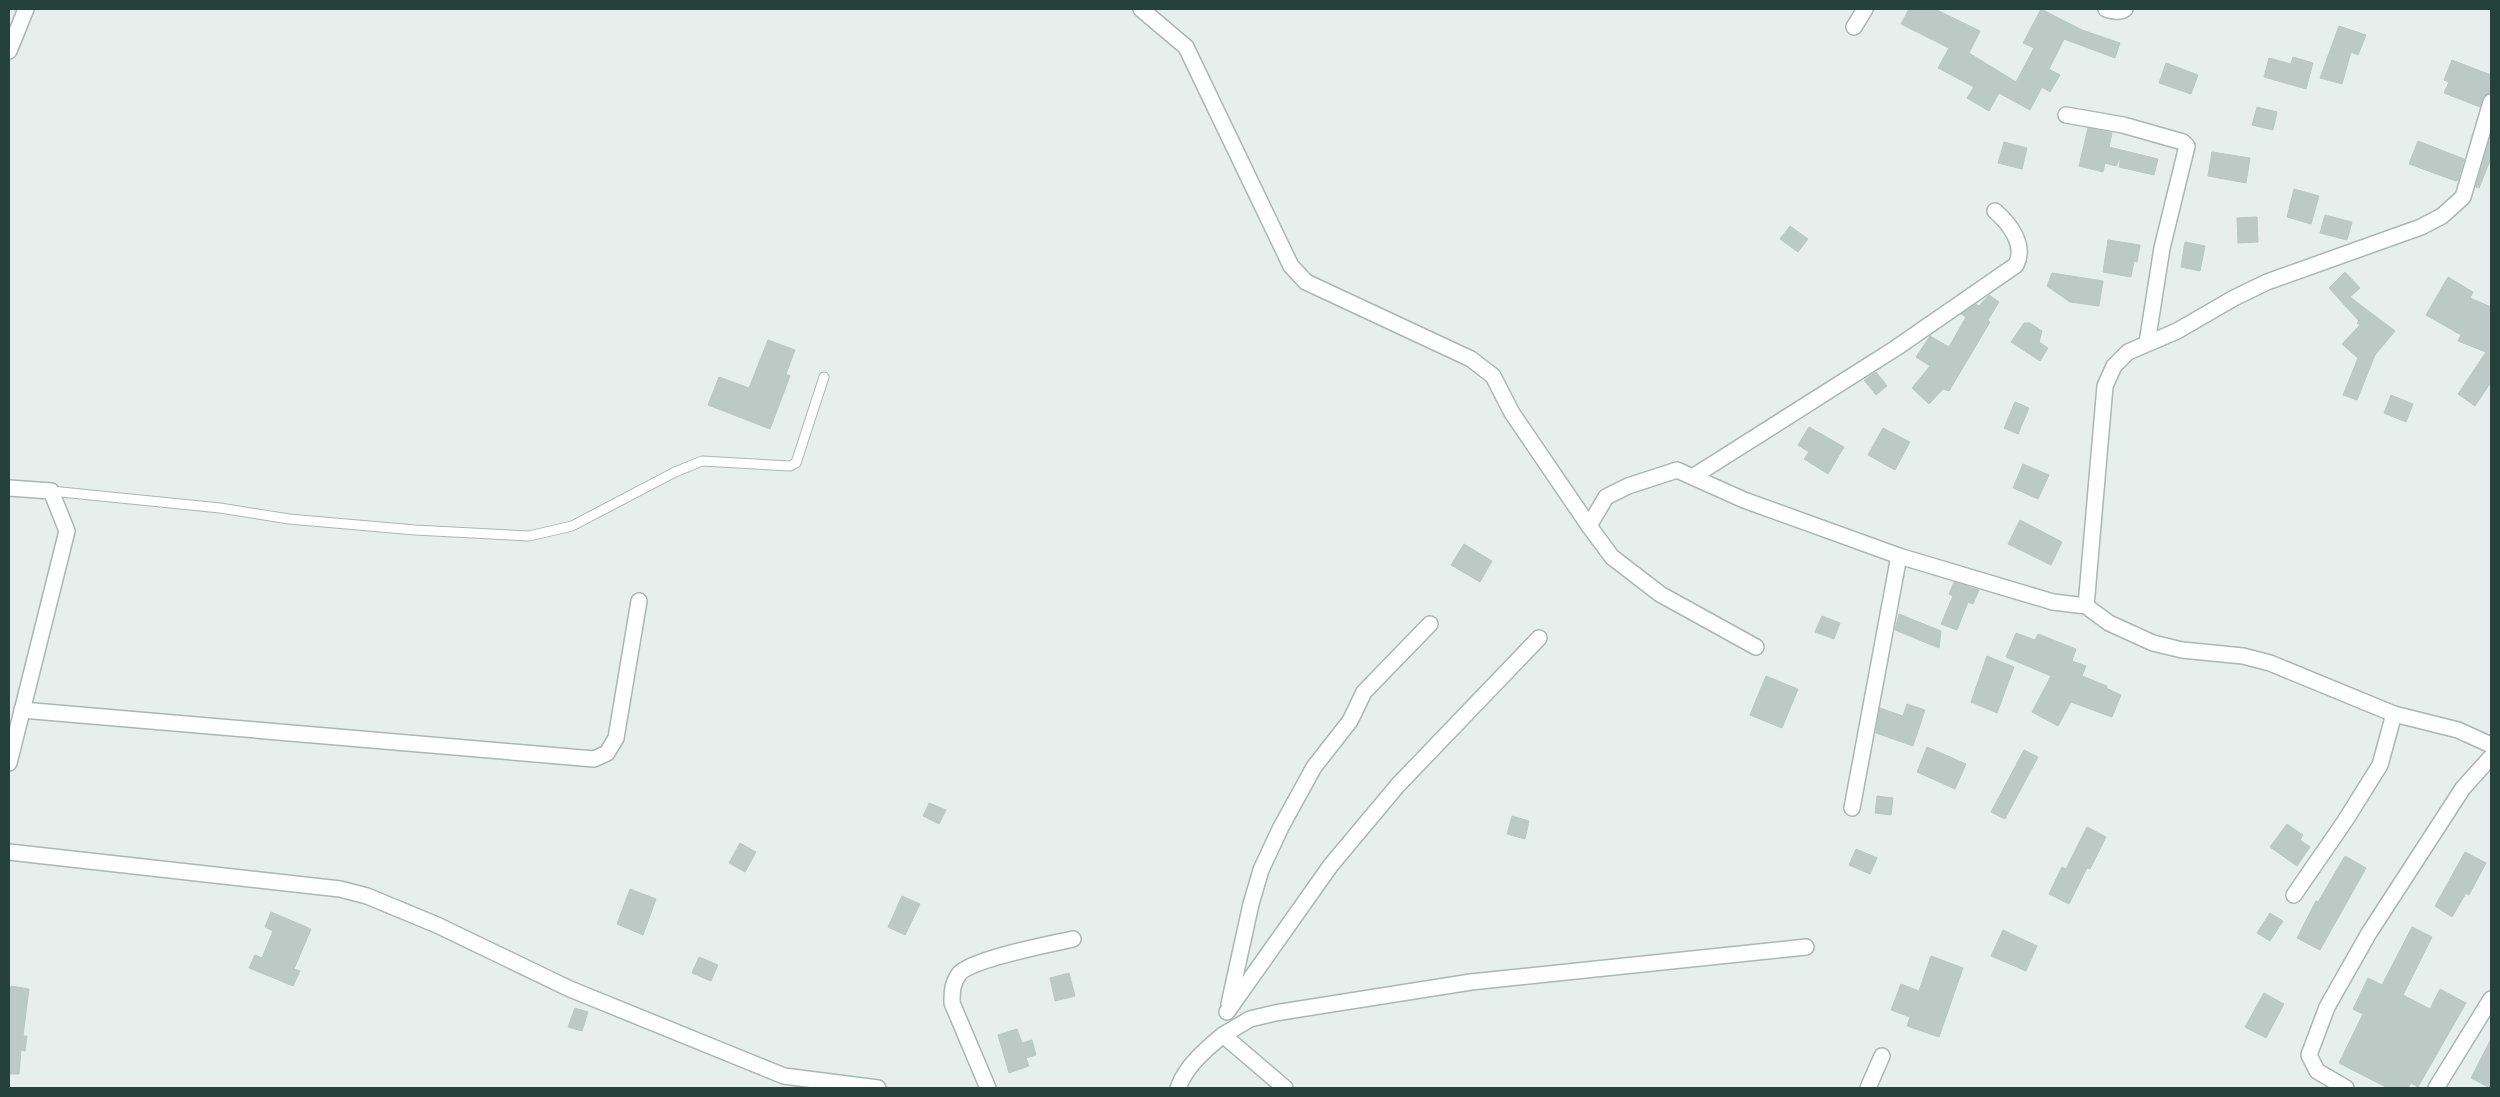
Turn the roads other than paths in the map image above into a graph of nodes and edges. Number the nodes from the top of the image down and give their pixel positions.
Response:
1 (26, 9) edge
2 (1141, 9) edge
3 (1865, 9) edge
4 (2106, 9) edge
5 (2125, 9) edge
6 (1854, 27) dead end
7 (9, 51) edge
8 (2491, 102) edge
9 (2066, 115) dead end
10 (1995, 211) dead end
11 (2147, 343) junction
12 (824, 377) dead end
13 (1694, 476) junction
14 (9, 488) edge
15 (51, 491) junction
16 (1589, 526) junction
17 (1900, 556) junction
18 (639, 601) dead end
19 (2086, 606) junction
20 (1430, 624) dead end
21 (1539, 638) dead end
22 (1756, 647) dead end
23 (22, 710) junction
24 (2394, 714) junction
25 (2491, 745) edge
26 (2491, 757) edge
27 (9, 763) edge
28 (1852, 808) dead end
29 (9, 852) edge
30 (2294, 895) dead end
31 (1073, 938) dead end
32 (1806, 947) dead end
33 (2491, 999) edge
34 (1227, 1012) junction
35 (1223, 1035) junction
36 (1882, 1056) dead end
37 (878, 1088) edge
38 (988, 1088) edge
39 (1178, 1088) edge
40 (1285, 1088) edge
41 (1868, 1088) edge
42 (2346, 1088) edge
43 (2436, 1088) edge

1 - 7 street
2 - 16 street
3 - 6 street
4 - 5 street
8 - 11 street
9 - 11 street
10 - 13 street
11 - 19 street
12 - 15 lane
13 - 16 street
13 - 17 street
14 - 15 street
15 - 23 street
16 - 22 street
17 - 19 street
17 - 28 street
18 - 23 street
19 - 24 street
20 - 34 street
21 - 34 street
23 - 27 street
24 - 25 street
24 - 30 street
26 - 42 street
29 - 37 street
31 - 38 street
32 - 35 street
33 - 43 street
34 - 35 street
35 - 39 street
35 - 40 street
36 - 41 street

